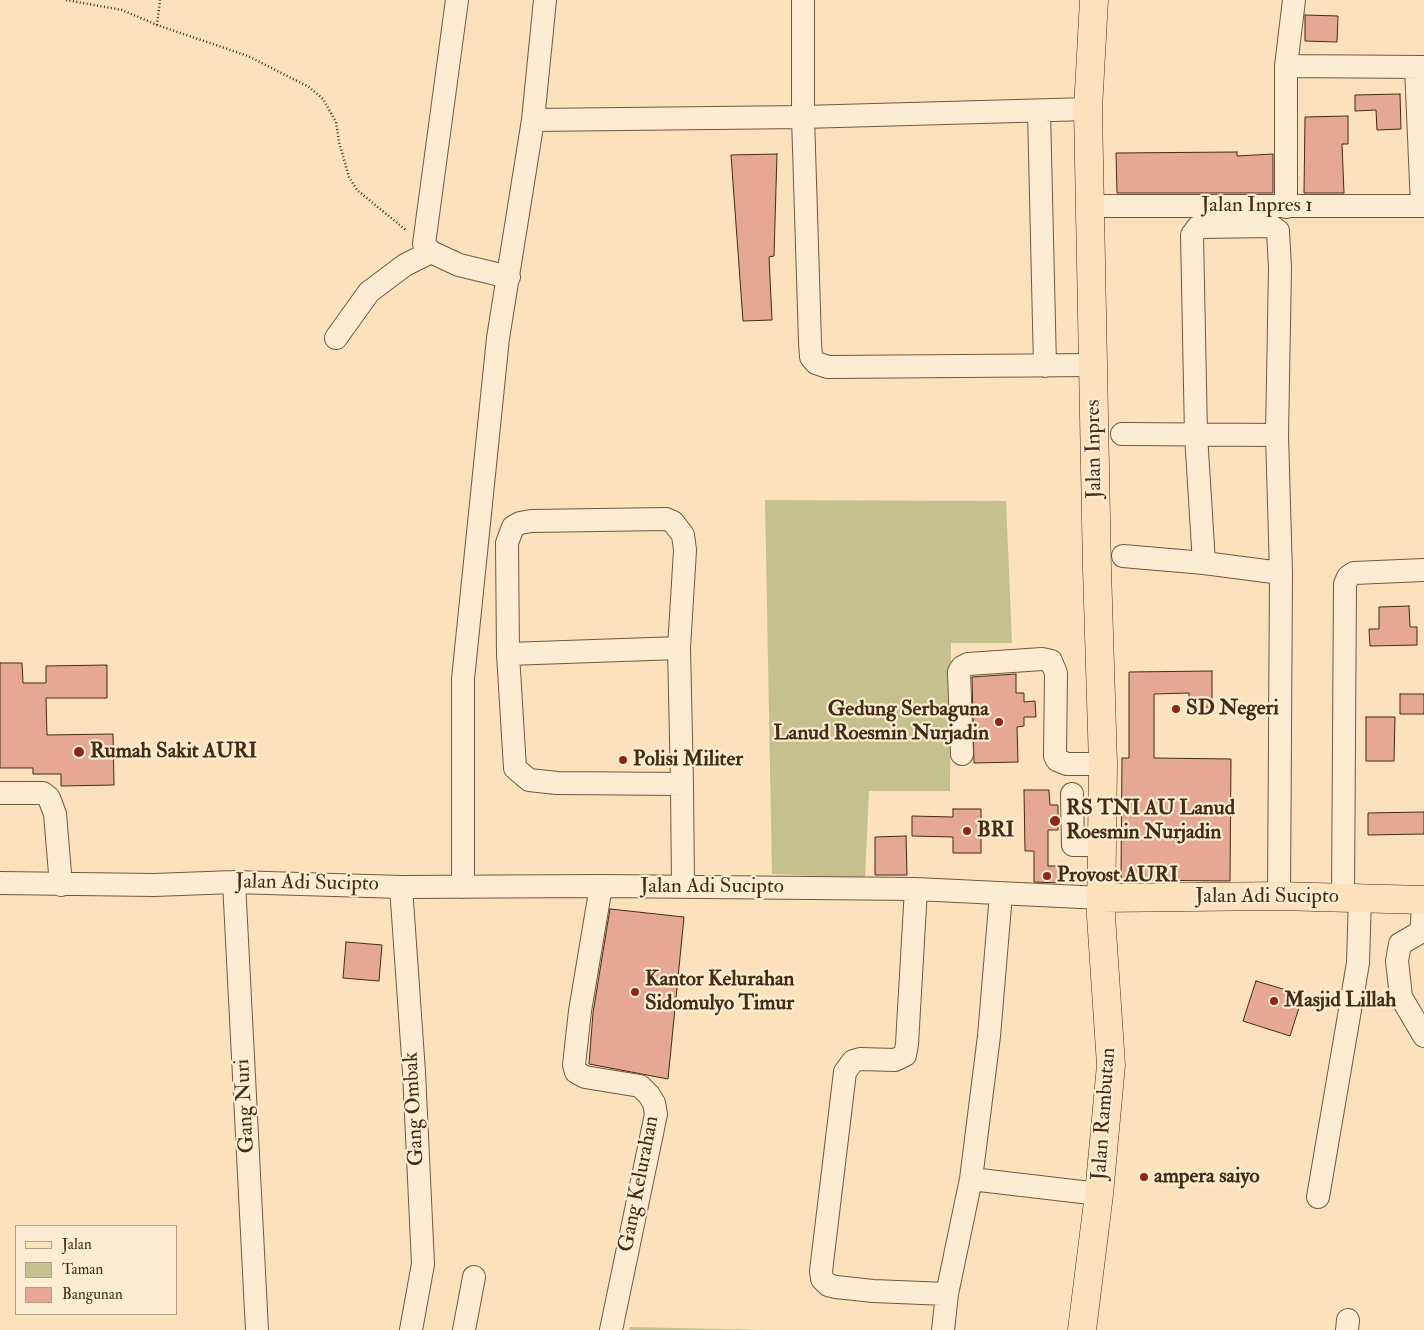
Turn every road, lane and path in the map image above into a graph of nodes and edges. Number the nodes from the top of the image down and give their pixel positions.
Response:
1 (66, 0) edge
2 (160, 0) edge
3 (457, 0) edge
4 (545, 0) edge
5 (803, 0) edge
6 (1094, 0) edge
7 (1294, 0) edge
8 (157, 25) junction
9 (1286, 66) junction
10 (1420, 67) edge
11 (1088, 109) junction
12 (1039, 111) junction
13 (804, 117) junction
14 (533, 120) junction
15 (1089, 206) junction
16 (1423, 206) edge
17 (1286, 207) junction
18 (427, 248) junction
19 (509, 277) junction
20 (336, 338) dead end
21 (1094, 365) junction
22 (1045, 366) junction
23 (1122, 434) dead end
24 (1196, 435) junction
25 (1278, 435) junction
26 (1123, 556) dead end
27 (1204, 563) junction
28 (1424, 570) edge
29 (1282, 573) junction
30 (679, 648) junction
31 (508, 654) junction
32 (962, 754) dead end
33 (1104, 764) junction
34 (682, 784) junction
35 (0, 793) edge
36 (1072, 794) dead end
37 (1102, 845) junction
38 (234, 882) junction
39 (0, 883) edge
40 (61, 884) junction
41 (463, 886) junction
42 (601, 886) junction
43 (401, 887) junction
44 (683, 887) junction
45 (916, 890) junction
46 (1001, 894) junction
47 (1280, 896) junction
48 (1351, 897) junction
49 (1101, 898) junction
50 (1423, 900) edge
51 (1424, 1036) edge
52 (971, 1179) junction
53 (1099, 1194) junction
54 (1318, 1197) dead end
55 (474, 1277) dead end
56 (947, 1294) junction
57 (257, 1330) edge
58 (411, 1330) edge
59 (464, 1330) edge
60 (611, 1330) edge
61 (943, 1330) edge
62 (1082, 1330) edge

1 - 8 path
2 - 8 path
3 - 18 street
4 - 14 street
5 - 13 street
6 - 11 main road, Jalan Inpres
7 - 9 street
8 - 18 path
9 - 10 street
9 - 17 street
10 - 16 street
11 - 12 street
11 - 15 main road, Jalan Inpres
12 - 13 street
12 - 22 street
13 - 14 street
13 - 22 street
14 - 19 street
15 - 17 street, Jalan Inpres 1
15 - 21 main road, Jalan Inpres
16 - 17 street, Jalan Inpres 1
18 - 19 street
18 - 20 street
19 - 41 street
21 - 22 street
21 - 33 main road, Jalan Inpres
23 - 24 street
24 - 25 street
24 - 25 street
24 - 27 street
25 - 29 street
26 - 27 street
27 - 29 street
28 - 48 street
29 - 47 street
30 - 31 street
30 - 31 street
30 - 34 street
31 - 34 street
32 - 33 street
33 - 37 main road, Jalan Inpres
34 - 44 street
35 - 40 street
36 - 37 street
37 - 49 main road, Jalan Inpres
38 - 40 street, Jalan Adi Sucipto
38 - 43 street, Jalan Adi Sucipto
38 - 57 street, Gang Nuri
39 - 40 street, Jalan Adi Sucipto
41 - 42 street, Jalan Adi Sucipto
41 - 43 street, Jalan Adi Sucipto
42 - 44 street, Jalan Adi Sucipto
42 - 60 street, Gang Kelurahan
43 - 58 street, Gang Ombak
44 - 45 street, Jalan Adi Sucipto
45 - 46 street, Jalan Adi Sucipto
45 - 56 street
46 - 49 street, Jalan Adi Sucipto
46 - 52 street
47 - 48 main road, Jalan Adi Sucipto
47 - 49 main road, Jalan Adi Sucipto
48 - 50 main road, Jalan Adi Sucipto
48 - 54 street
49 - 53 main road, Jalan Rambutan
50 - 51 street
52 - 53 street
52 - 56 street
53 - 62 main road, Jalan Rambutan
55 - 59 street
56 - 61 street

